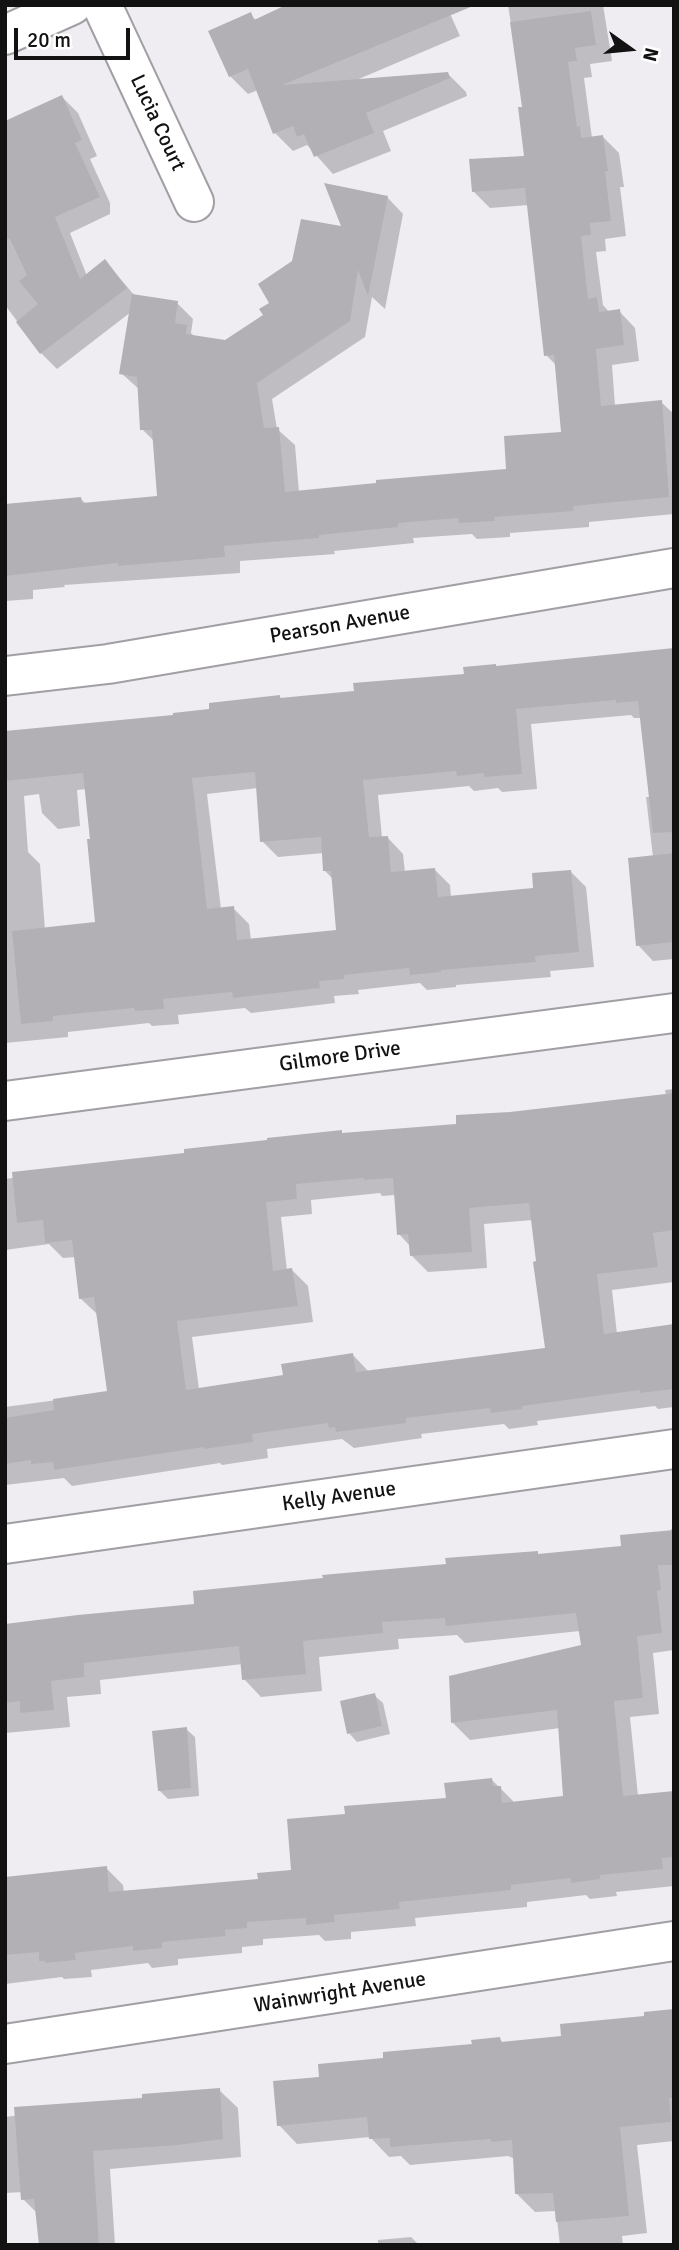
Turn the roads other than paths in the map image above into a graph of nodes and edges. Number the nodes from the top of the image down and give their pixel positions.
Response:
1 (72, 5) edge
2 (102, 5) edge
3 (5, 35) edge
4 (194, 202) dead end
5 (674, 568) edge
6 (5, 676) edge
7 (674, 1013) edge
8 (5, 1101) edge
9 (674, 1449) edge
10 (5, 1544) edge
11 (674, 1941) edge
12 (5, 2044) edge

1 - 3 street
2 - 4 street, Lucia Court
5 - 6 street, Pearson Avenue
7 - 8 street, Gilmore Drive
9 - 10 street, Kelly Avenue
11 - 12 street, Wainwright Avenue

